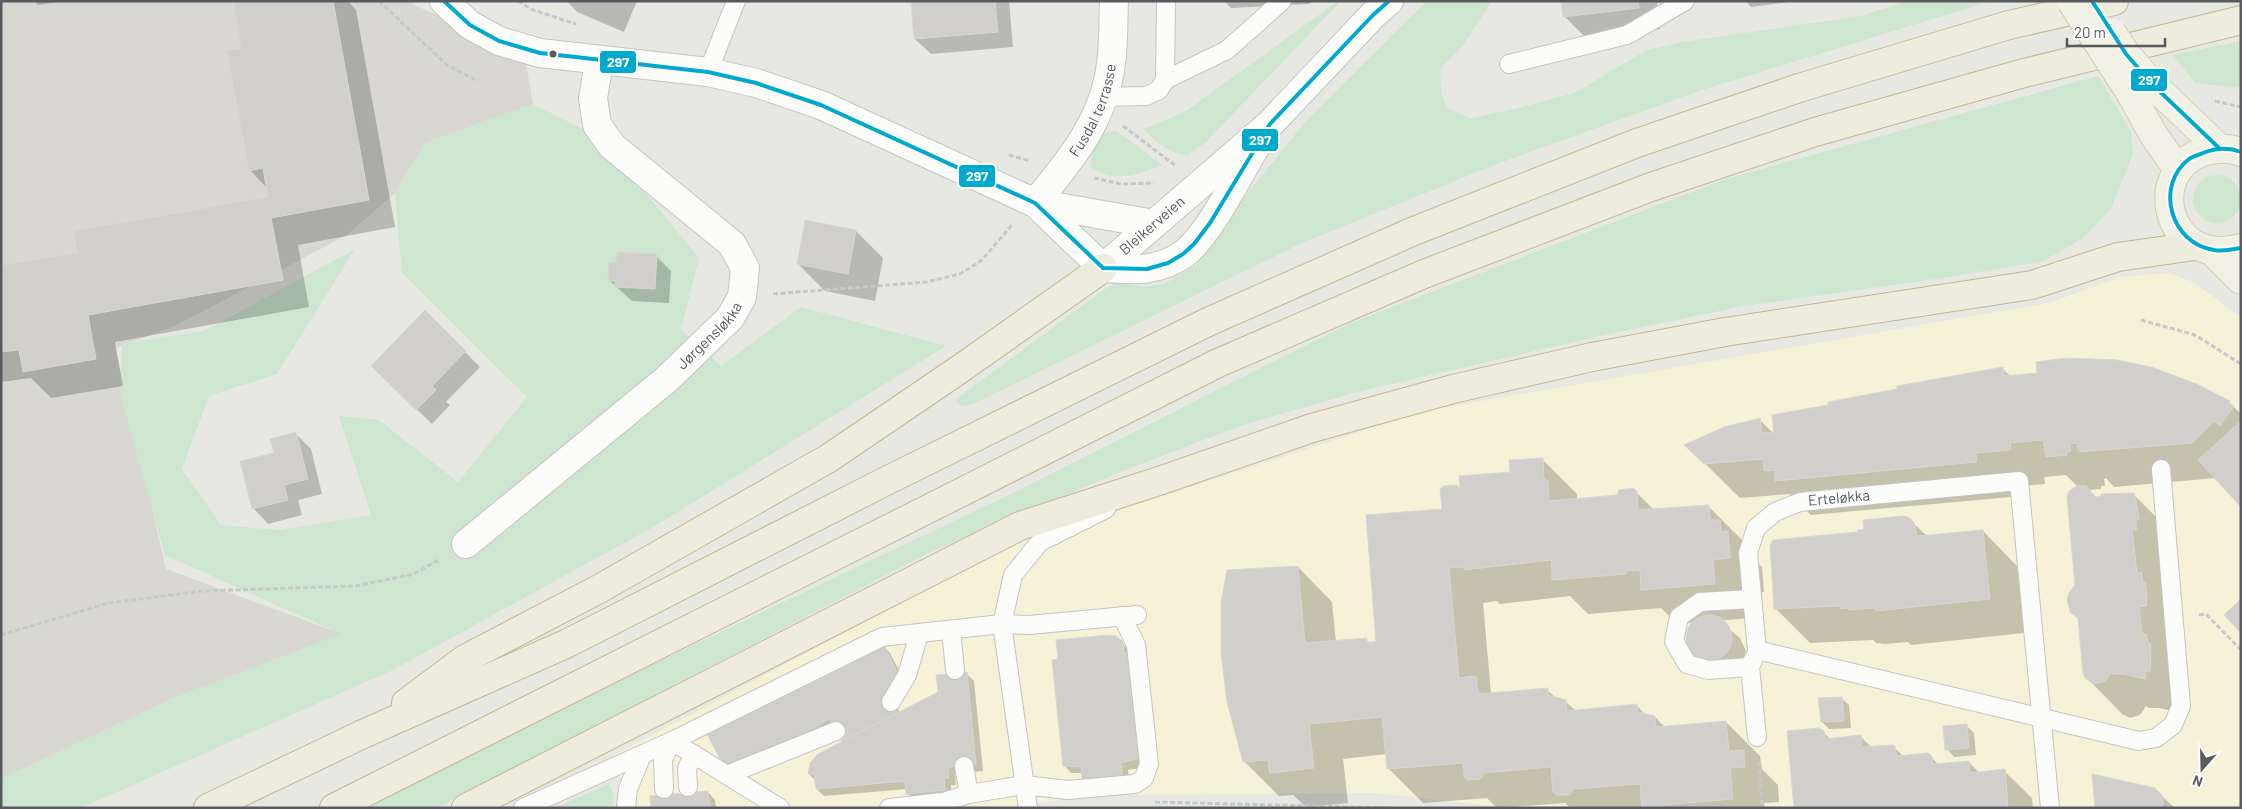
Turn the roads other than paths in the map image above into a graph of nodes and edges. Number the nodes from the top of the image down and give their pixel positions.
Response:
1 (444, 1) edge
2 (736, 1) edge
3 (1114, 1) edge
4 (1166, 1) edge
5 (1282, 1) edge
6 (1389, 1) edge
7 (1684, 1) edge
8 (2071, 1) edge
9 (2092, 1) edge
10 (2114, 1) edge
11 (2241, 20) edge
12 (599, 62) junction
13 (1509, 64) dead end
14 (708, 72) junction
15 (1165, 80) junction
16 (2142, 89) junction
17 (1101, 104) junction
18 (1270, 124) junction
19 (2230, 150) edge
20 (2178, 170) junction
21 (1035, 203) junction
22 (1154, 224) junction
23 (2241, 248) edge
24 (2204, 249) junction
25 (1103, 268) junction
26 (2241, 280) edge
27 (2161, 469) dead end
28 (1162, 480) junction
29 (466, 544) road end
30 (1752, 599) junction
31 (1002, 624) junction
32 (951, 630) junction
33 (919, 634) junction
34 (1757, 650) junction
35 (1750, 667) junction
36 (955, 670) dead end
37 (891, 702) dead end
38 (2042, 717) junction
39 (836, 731) dead end
40 (364, 734) junction
41 (1756, 737) road end
42 (672, 741) junction
43 (694, 754) junction
44 (642, 755) junction
45 (964, 766) dead end
46 (727, 776) junction
47 (1024, 785) junction
48 (688, 787) dead end
49 (664, 789) dead end
50 (969, 794) junction
51 (208, 808) edge
52 (334, 808) edge
53 (466, 808) edge
54 (522, 808) edge
55 (626, 808) edge
56 (780, 808) edge
57 (889, 808) edge
58 (1028, 808) edge
59 (2050, 808) edge

1 - 12 street
2 - 14 lane
3 - 17 street, Fusdal terrasse
4 - 15 lane
5 - 15 lane
6 - 18 street, Bleikerveien
7 - 13 lane
8 - 16 main road, bridge
9 - 16 main road, bridge
10 - 40 highway
11 - 52 highway
12 - 14 street
12 - 29 street, Jørgensløkka
14 - 21 street
15 - 17 lane
16 - 19 main road
16 - 20 main road
17 - 21 street, Fusdal terrasse
18 - 22 street, Bleikerveien
18 - 25 street, Bleikerveien
19 - 20 main road
20 - 24 main road
21 - 22 street
21 - 25 street
22 - 25 street, Bleikerveien
23 - 24 main road
24 - 26 main road
24 - 28 highway
25 - 40 highway
27 - 38 lane
28 - 31 lane
28 - 53 highway
30 - 34 lane, Erteløkka
30 - 35 lane
30 - 38 lane, Erteløkka
31 - 32 lane
31 - 47 lane
31 - 47 lane
32 - 33 lane
32 - 36 lane
33 - 37 lane
33 - 42 lane
34 - 35 lane
34 - 38 lane
35 - 41 lane
38 - 59 lane, Erteløkka
39 - 46 lane
40 - 51 highway
42 - 43 lane
42 - 44 lane
42 - 49 lane
43 - 46 lane
43 - 48 lane
44 - 54 lane
44 - 55 lane
45 - 50 lane
46 - 56 lane
47 - 50 lane
47 - 58 lane
50 - 57 lane

